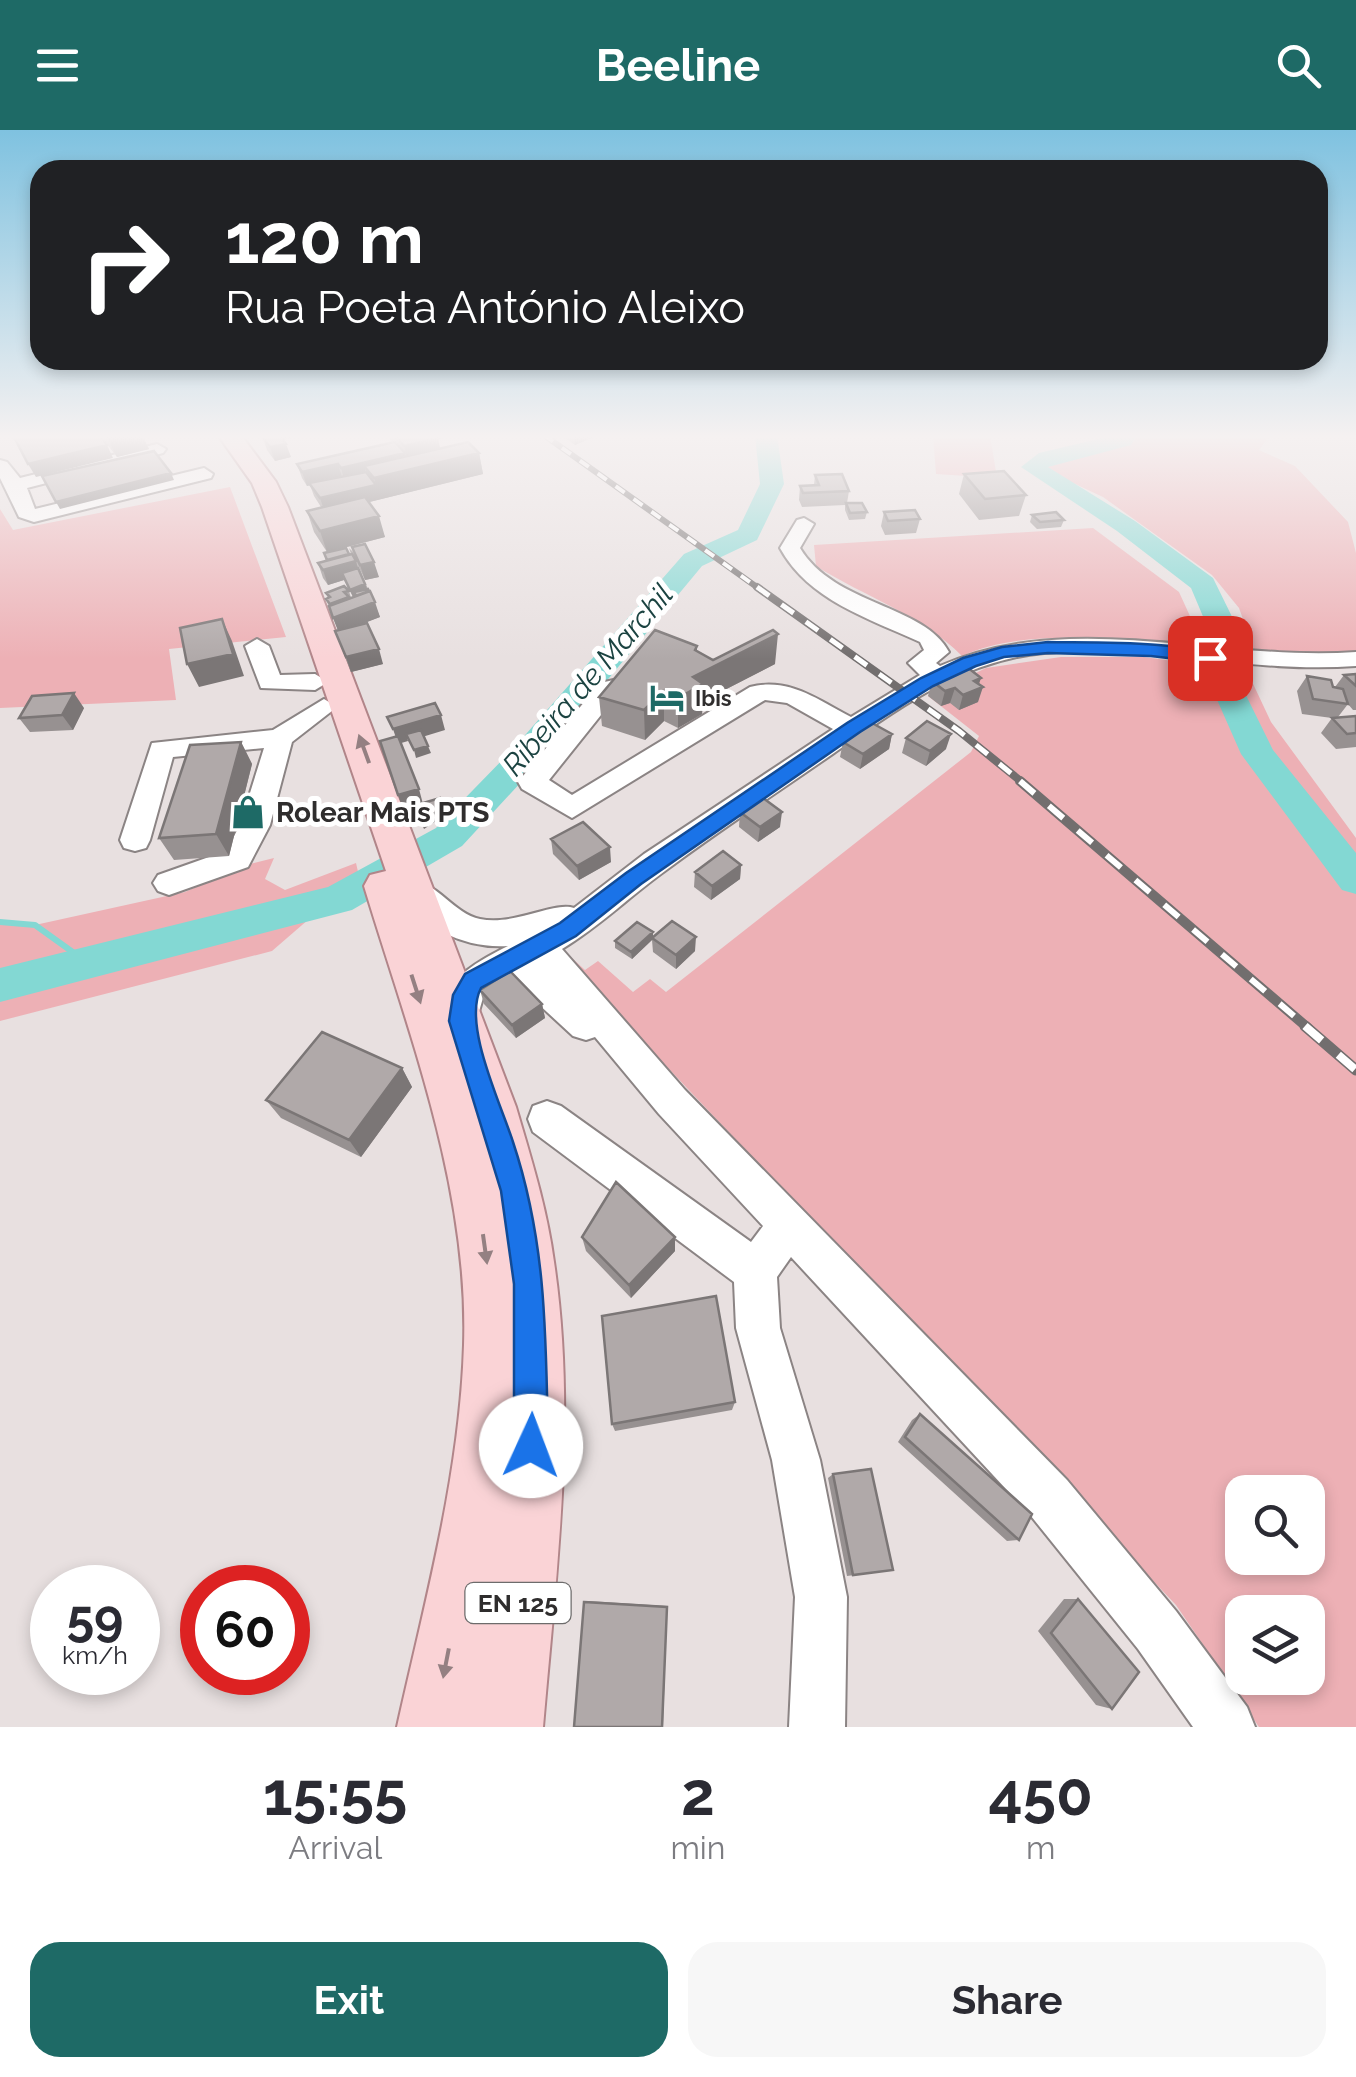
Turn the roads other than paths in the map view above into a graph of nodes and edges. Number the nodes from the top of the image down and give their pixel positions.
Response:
1 (25, 510) edge
2 (45, 510) edge
3 (65, 510) edge
4 (257, 510) edge
5 (277, 510) edge
6 (47, 514) junction
7 (804, 524) dead end
8 (257, 646) dead end
9 (1356, 659) edge
10 (648, 663) edge
11 (939, 676) junction
12 (319, 695) junction
13 (853, 728) junction
14 (280, 738) junction
15 (135, 840) dead end
16 (384, 845) junction
17 (634, 878) junction
18 (169, 883) dead end
19 (400, 892) junction
20 (526, 954) junction
21 (461, 1021) junction
22 (547, 1119) dead end
23 (790, 1224) junction
24 (755, 1271) junction
25 (434, 1727) edge
26 (506, 1727) edge
27 (817, 1727) edge
28 (1227, 1727) edge

1 - 6 street
2 - 6 street
3 - 6 street
4 - 12 main road
16 -> 5 main road
7 - 11 street
8 - 12 street
9 - 11 street
10 - 13 street
11 - 13 street
12 - 14 street
12 - 16 main road
13 - 17 street
14 - 15 street
14 - 18 street
16 - 19 main road
17 - 19 street
17 - 20 street
19 - 21 main road, EN 125
19 -> 25 main road
20 - 21 street
20 - 23 street
21 - 26 main road, EN 125
22 - 24 street
23 - 24 street
23 - 28 street
24 - 27 street

